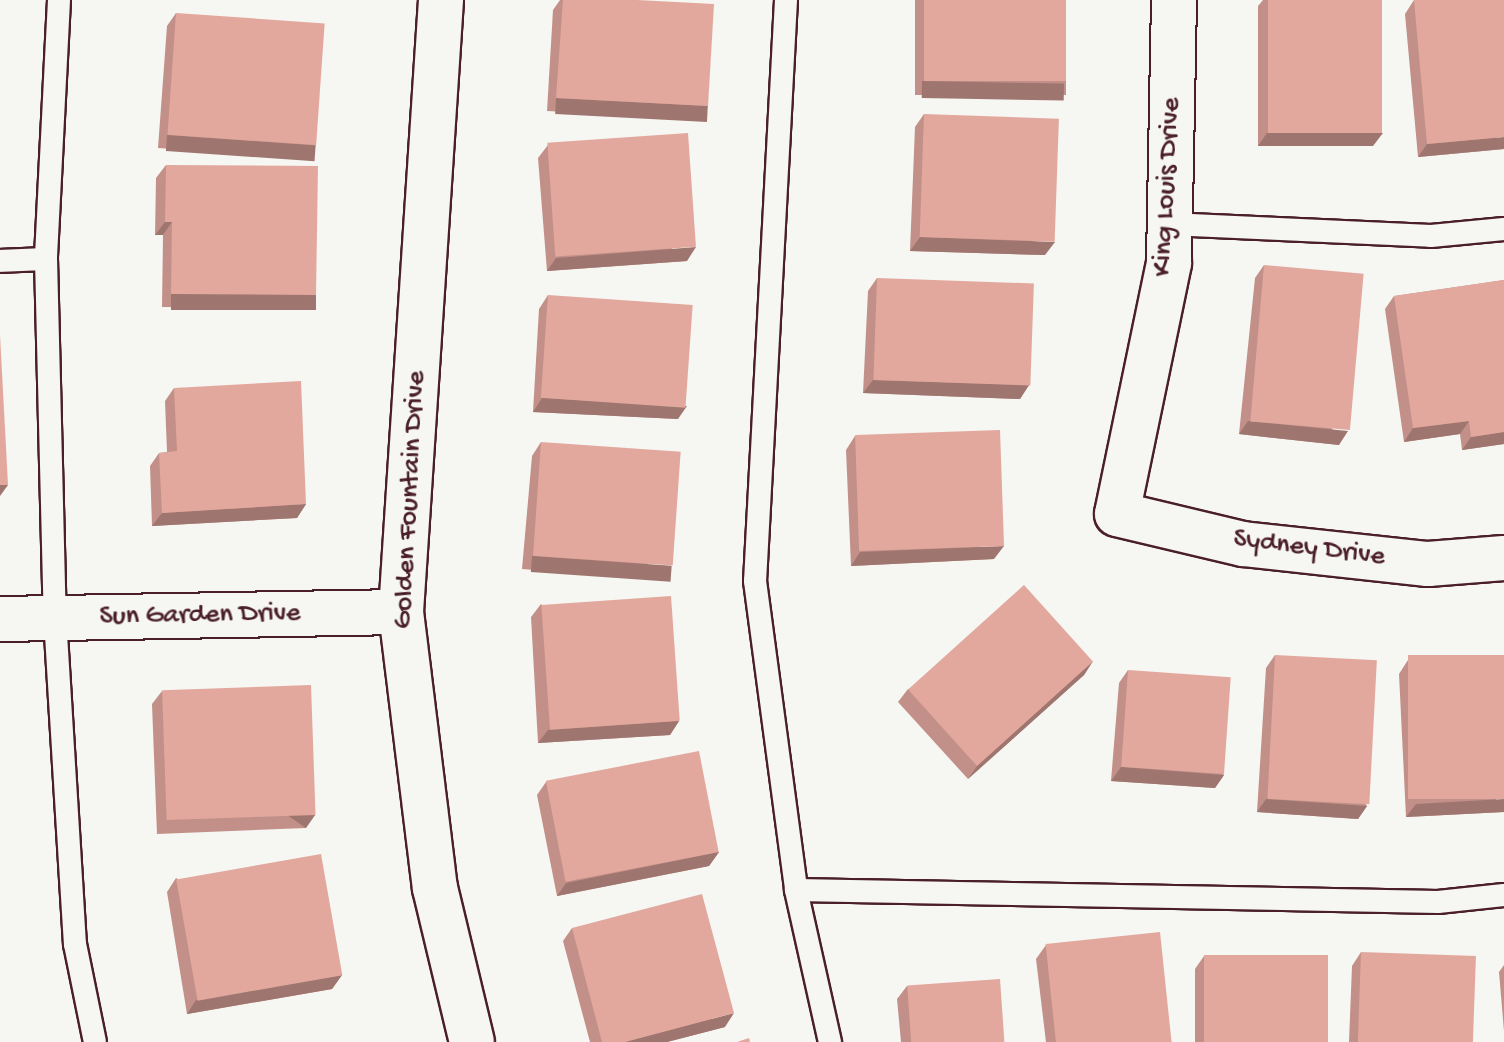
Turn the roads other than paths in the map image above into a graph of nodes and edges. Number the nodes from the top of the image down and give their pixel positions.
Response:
1 (59, 0) edge
2 (441, 0) edge
3 (786, 0) edge
4 (1174, 0) edge
5 (1169, 224) junction
6 (1504, 229) edge
7 (46, 259) junction
8 (0, 261) edge
9 (1117, 514) joint
10 (1504, 558) edge
11 (401, 612) junction
12 (55, 618) junction
13 (0, 619) edge
14 (796, 890) junction
15 (1504, 895) edge
16 (95, 1042) edge
17 (472, 1042) edge
18 (830, 1042) edge

1 - 7 lane
2 - 11 street, Golden Fountain Drive
3 - 14 lane
4 - 5 street, King Louis Drive
5 - 6 lane
5 - 9 street, King Louis Drive
7 - 8 lane
7 - 12 lane
9 - 10 street, Sydney Drive
11 - 12 street, Sun Garden Drive
11 - 17 street, Golden Fountain Drive
12 - 13 street, Sun Garden Drive
12 - 16 lane
14 - 15 lane
14 - 18 lane

